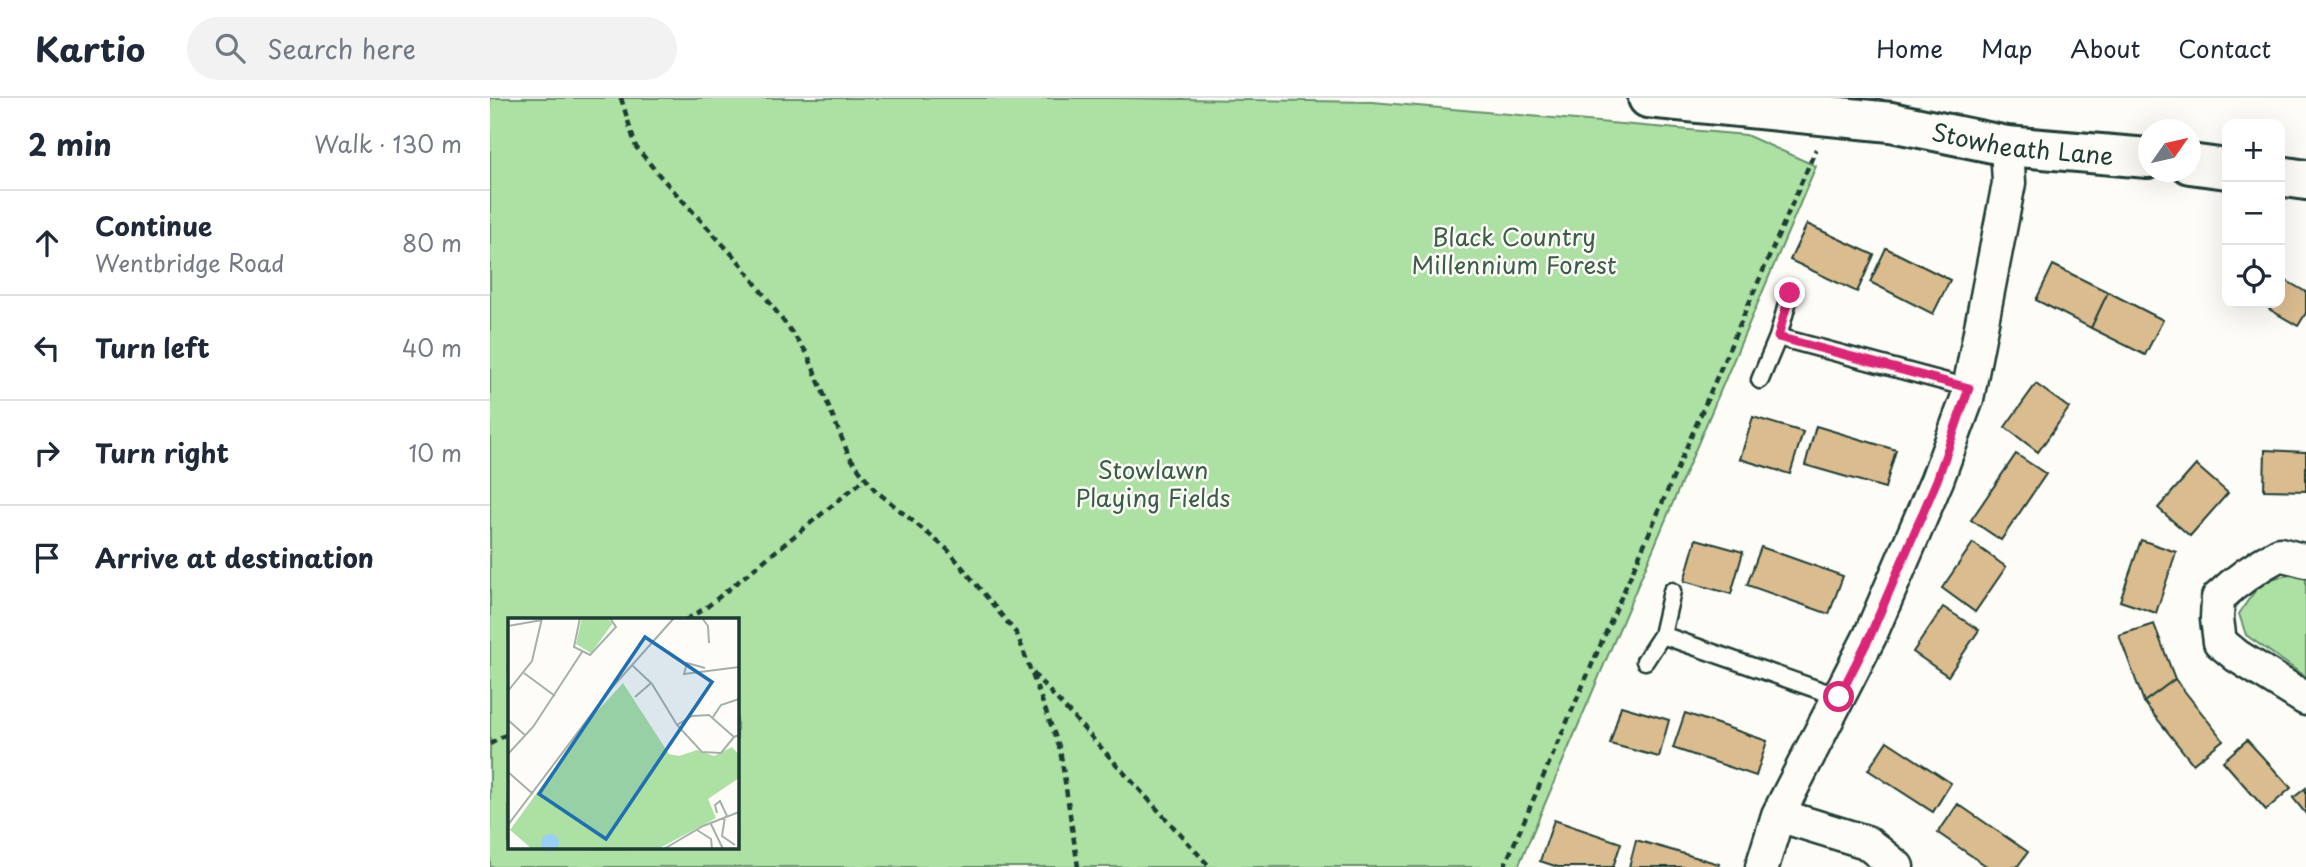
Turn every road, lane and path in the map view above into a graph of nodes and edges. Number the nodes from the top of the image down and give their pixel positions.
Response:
1 (621, 98) edge
2 (1648, 98) edge
3 (1830, 116) junction
4 (2007, 146) junction
5 (2138, 157) edge
6 (2201, 165) edge
7 (2222, 168) edge
8 (2285, 177) edge
9 (2306, 180) edge
10 (1790, 293) dead end
11 (1778, 337) junction
12 (1760, 380) dead end
13 (1969, 388) junction
14 (866, 478) junction
15 (2306, 561) edge
16 (1672, 591) dead end
17 (689, 618) edge
18 (1662, 635) junction
19 (1645, 661) dead end
20 (1030, 670) junction
21 (1839, 697) junction
22 (2306, 699) edge
23 (508, 734) edge
24 (490, 744) edge
25 (1778, 815) junction
26 (1079, 867) edge
27 (1210, 867) edge
28 (1504, 867) edge
29 (1762, 867) edge
30 (1897, 867) edge

1 - 14 path
2 - 3 street, Stowheath Lane
3 - 4 street, Stowheath Lane
3 - 28 path
4 - 5 street, Stowheath Lane
4 - 13 street
6 - 7 street
8 - 9 street
10 - 11 lane
11 - 12 lane
11 - 13 lane
13 - 21 street
14 - 17 path
14 - 20 path
15 - 22 street
16 - 18 lane
18 - 19 lane
18 - 21 lane
20 - 26 path
20 - 27 path
21 - 25 street
23 - 24 path
25 - 29 street
25 - 30 street

